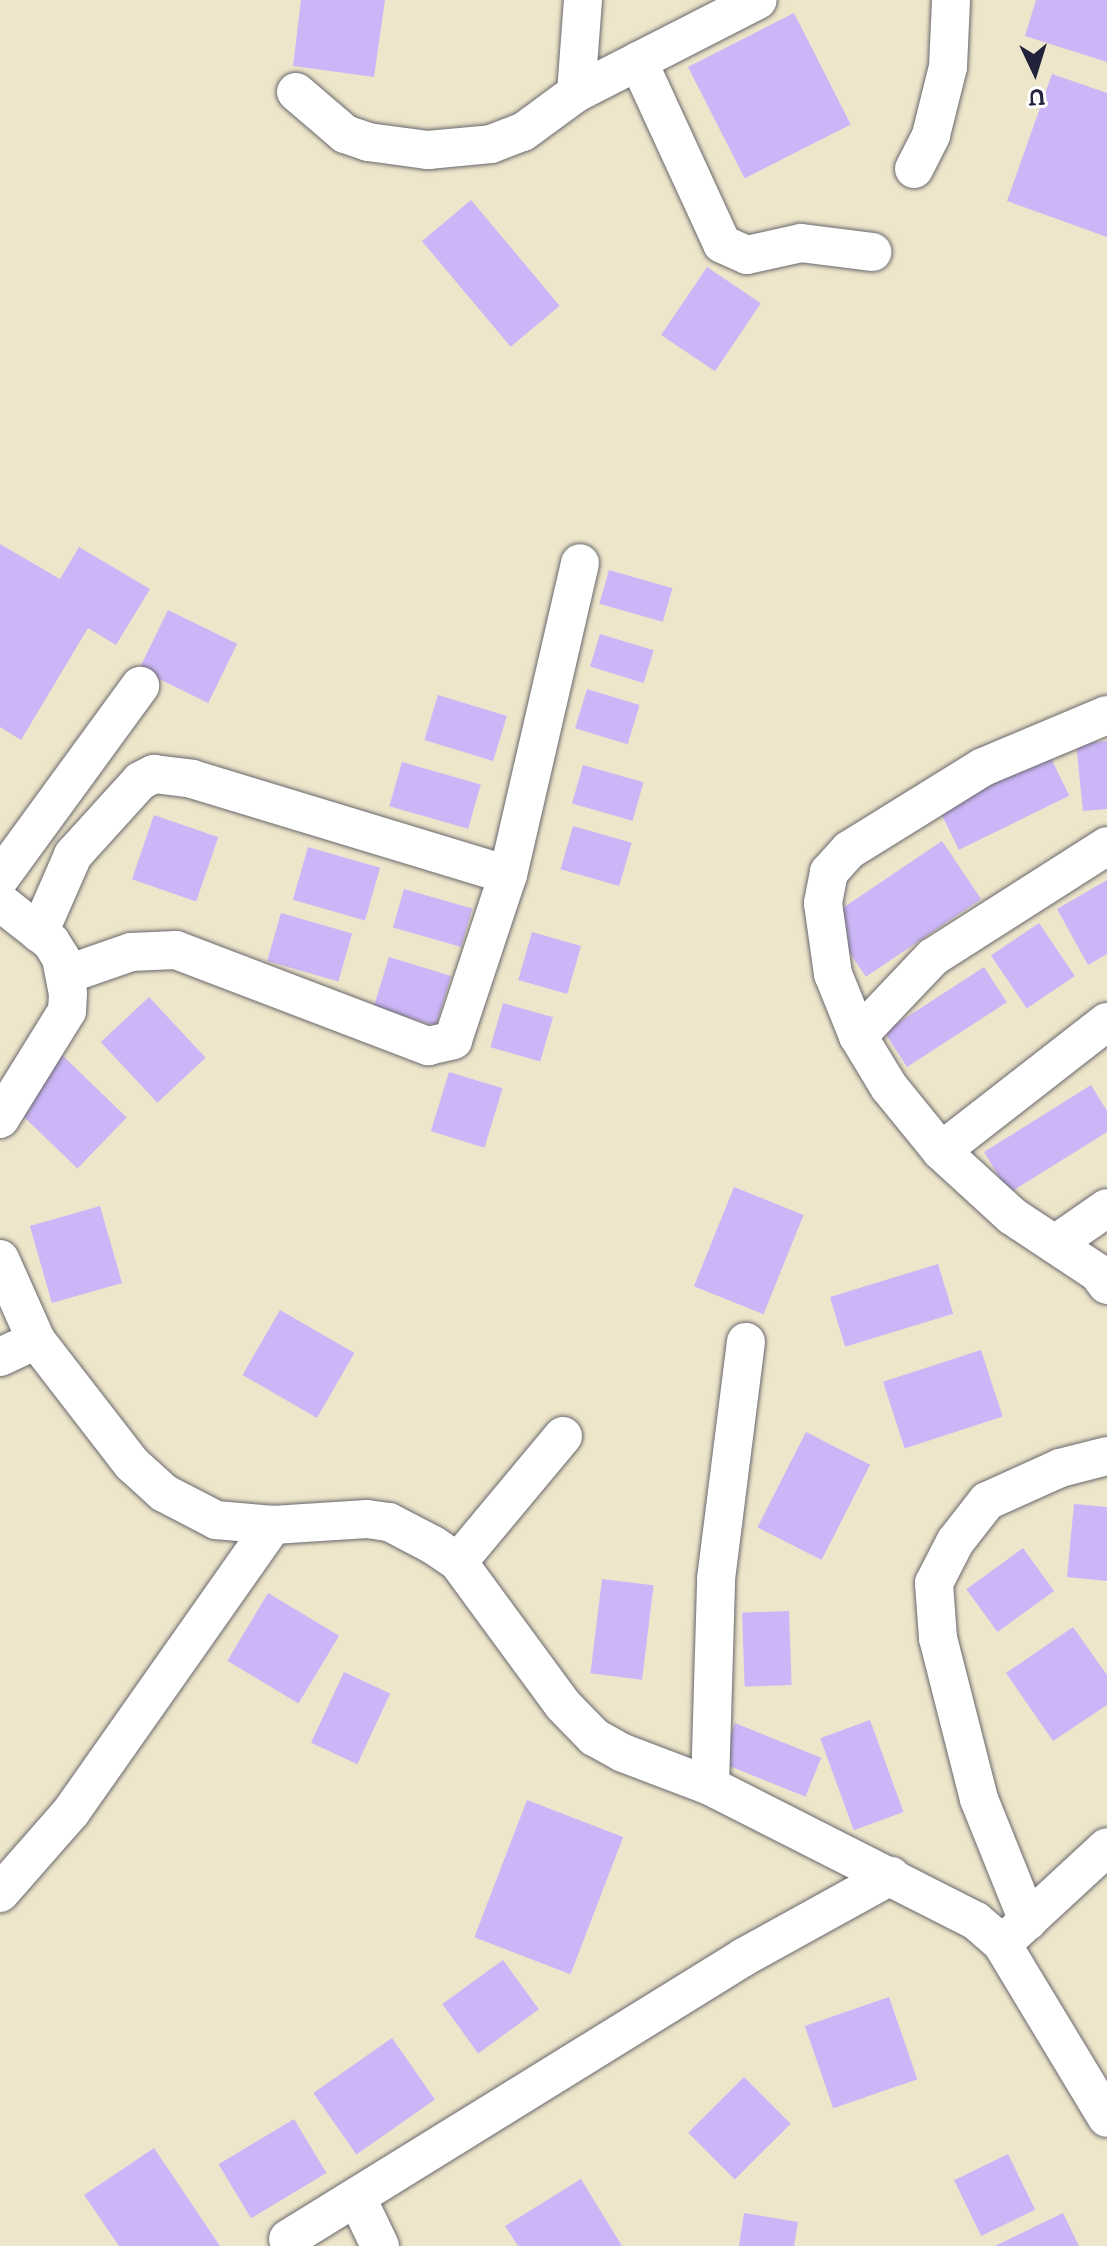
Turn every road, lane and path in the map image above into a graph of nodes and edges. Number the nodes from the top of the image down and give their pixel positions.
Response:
1 (583, 0) edge
2 (758, 0) edge
3 (951, 0) edge
4 (638, 61) junction
5 (296, 92) dead end
6 (576, 93) junction
7 (914, 169) dead end
8 (872, 252) dead end
9 (580, 563) dead end
10 (140, 686) dead end
11 (1107, 715) edge
12 (1107, 846) edge
13 (508, 875) junction
14 (0, 878) edge
15 (0, 902) edge
16 (39, 933) junction
17 (65, 975) junction
18 (1107, 1022) edge
19 (858, 1036) junction
20 (0, 1119) edge
21 (941, 1151) junction
22 (1107, 1208) edge
23 (1055, 1244) junction
24 (0, 1259) edge
25 (1107, 1285) edge
26 (36, 1340) junction
27 (746, 1342) dead end
28 (0, 1357) edge
29 (563, 1436) dead end
30 (1107, 1456) edge
31 (273, 1525) junction
32 (458, 1562) junction
33 (710, 1786) junction
34 (1107, 1847) edge
35 (891, 1876) junction
36 (0, 1893) edge
37 (1015, 1932) junction
38 (1107, 2118) edge
39 (357, 2198) junction
40 (288, 2239) dead end
41 (380, 2246) edge

1 - 6 street
2 - 4 street
3 - 7 street
4 - 6 street
4 - 8 street
5 - 6 street
9 - 13 street
10 - 14 street
11 - 19 street
12 - 19 street
13 - 16 street
13 - 17 street
15 - 16 street
16 - 17 street
17 - 20 street
18 - 21 street
19 - 21 street
21 - 23 street
22 - 23 street
23 - 25 street
24 - 26 street
26 - 28 street
26 - 31 street
27 - 33 street
29 - 32 street
30 - 37 street
31 - 32 street
31 - 36 street
32 - 33 street
33 - 35 street
34 - 37 street
35 - 37 street
35 - 39 street
37 - 38 street
39 - 40 street
39 - 41 street

